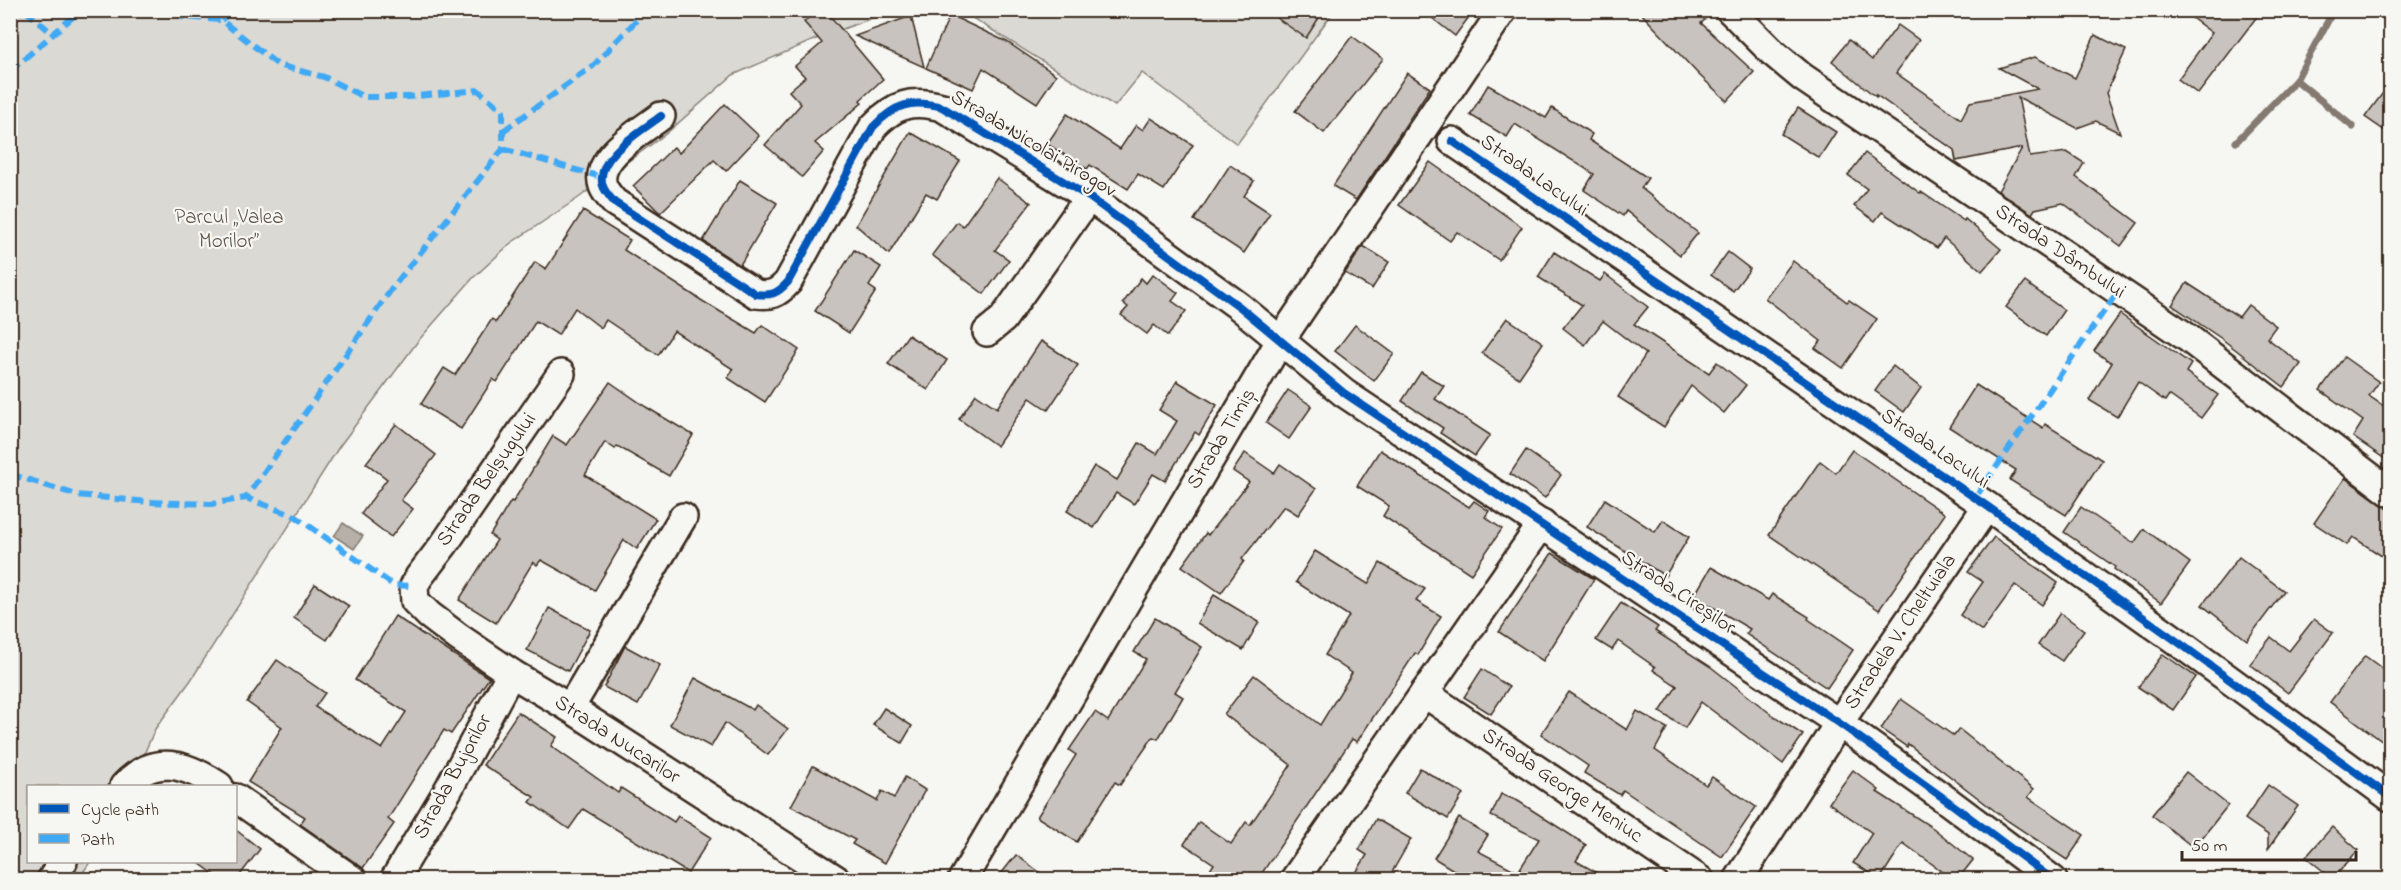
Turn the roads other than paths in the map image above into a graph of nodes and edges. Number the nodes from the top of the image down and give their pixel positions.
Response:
1 (1503, 10) edge
2 (1730, 10) edge
3 (661, 116) dead end
4 (1452, 141) dead end
5 (1089, 197) junction
6 (987, 332) dead end
7 (1280, 341) junction
8 (561, 374) dead end
9 (2391, 492) edge
10 (1987, 506) junction
11 (683, 517) dead end
12 (1542, 524) junction
13 (414, 586) joint
14 (511, 673) junction
15 (1424, 693) junction
16 (570, 708) junction
17 (1839, 723) junction
18 (125, 785) edge
19 (217, 785) edge
20 (2391, 797) edge
21 (237, 799) edge
22 (62, 863) edge
23 (51, 879) edge
24 (353, 879) edge
25 (394, 879) edge
26 (837, 879) edge
27 (962, 879) edge
28 (1294, 879) edge
29 (1700, 879) edge
30 (1738, 879) edge
31 (2053, 879) edge

1 - 7 street, Strada Timiș
2 - 9 street, Strada Dâmbului
3 - 5 street, Strada Nicolai Pirogov
4 - 10 street, Strada Lacului
5 - 6 street, Strada Nicolai Pirogov
5 - 7 street, Strada Nicolai Pirogov
7 - 12 street, Strada Cireșilor
7 - 27 street, Strada Timiș
8 - 13 street, Strada Belșugului
10 - 17 street, Stradela V. Cheltuiala
10 - 20 street, Strada Lacului
11 - 16 street
12 - 15 street
12 - 17 street, Strada Cireșilor
13 - 14 street, Strada Nucarilor
14 - 16 street, Strada Nucarilor
14 - 25 street, Strada Bujorilor
15 - 28 street
15 - 29 street, Strada George Meniuc
16 - 26 street, Strada Nucarilor
17 - 30 street, Stradela V. Cheltuiala
17 - 31 street, Strada Cireșilor
18 - 19 street
21 - 24 street
22 - 23 street

